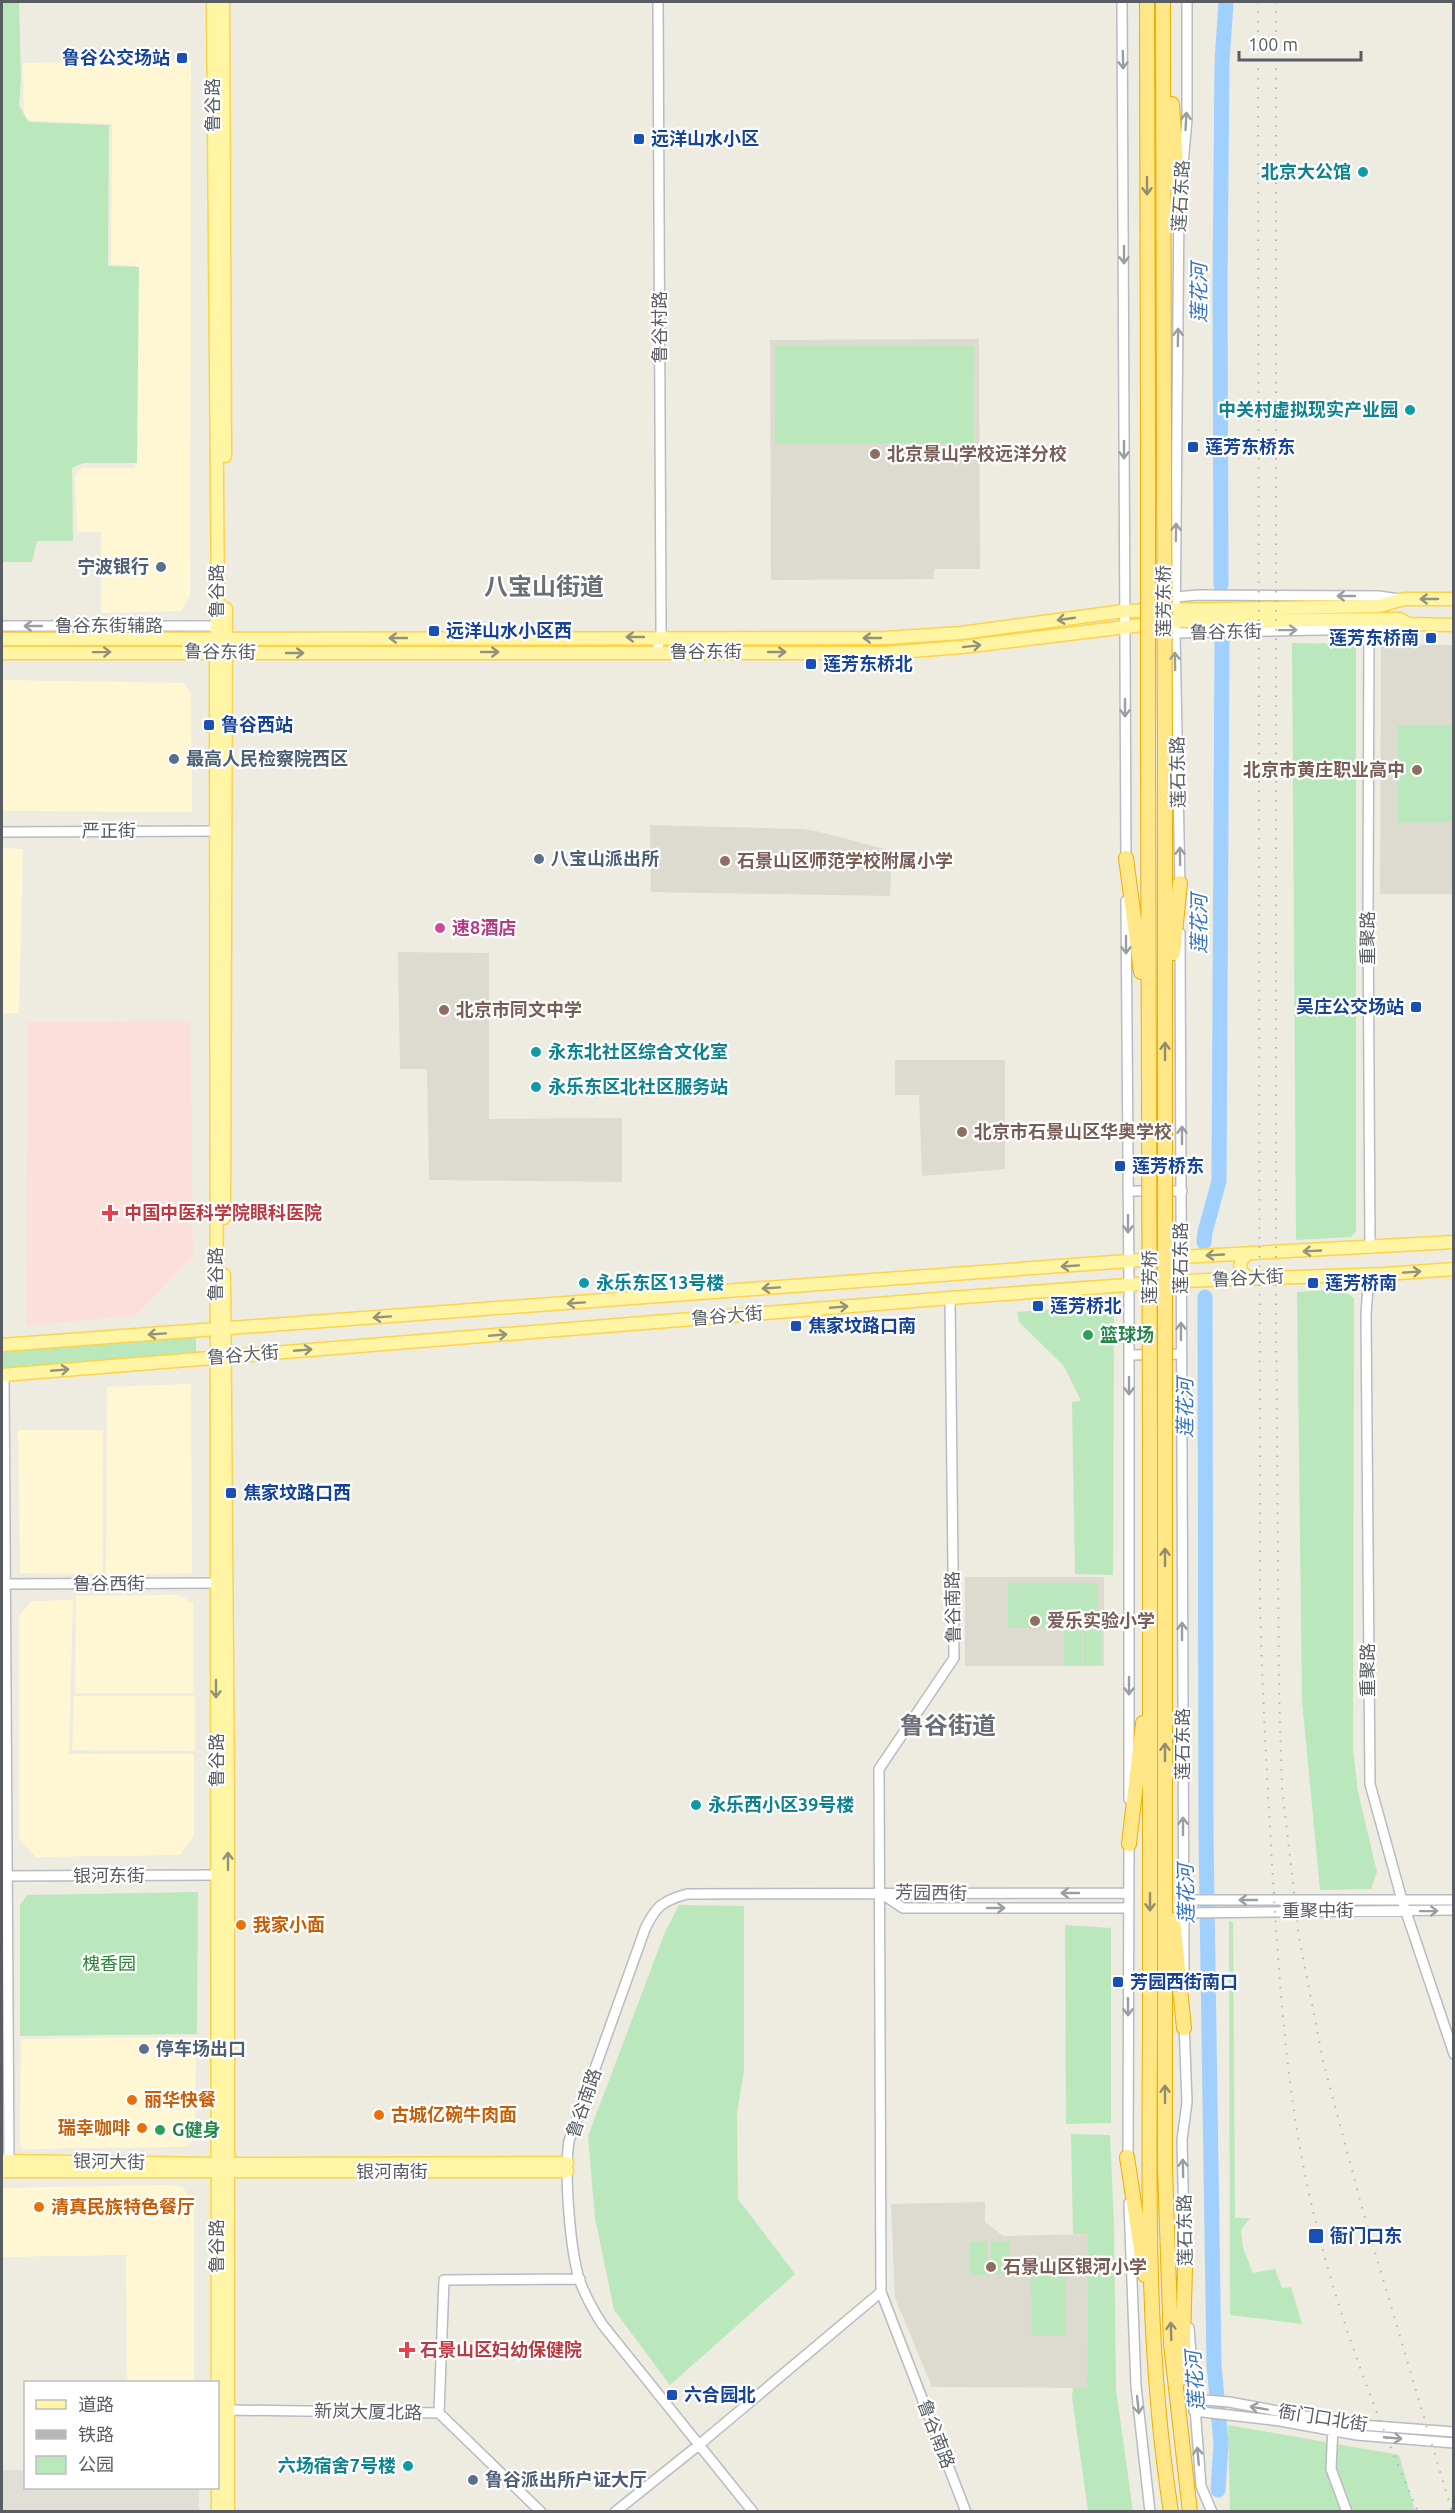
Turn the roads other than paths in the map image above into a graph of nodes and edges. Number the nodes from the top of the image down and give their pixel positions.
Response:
1 (213, 2) edge
2 (223, 2) edge
3 (658, 2) edge
4 (1122, 2) edge
5 (1147, 2) edge
6 (1164, 2) edge
7 (1187, 2) edge
8 (1179, 209) junction
9 (1164, 448) joint
10 (1148, 449) joint
11 (1175, 597) junction
12 (1404, 599) junction
13 (1454, 599) edge
14 (1124, 611) junction
15 (1175, 622) junction
16 (1408, 624) junction
17 (1454, 625) edge
18 (2, 626) edge
19 (217, 626) junction
20 (1124, 628) junction
21 (1369, 629) junction
22 (661, 637) junction
23 (2, 639) edge
24 (221, 639) junction
25 (656, 652) junction
26 (2, 653) edge
27 (221, 653) junction
28 (1148, 754) joint
29 (1165, 754) joint
30 (216, 831) junction
31 (2, 832) edge
32 (1126, 858) junction
33 (1180, 883) junction
34 (1148, 1026) junction
35 (1165, 1027) junction
36 (1149, 1109) joint
37 (1165, 1110) joint
38 (1128, 1191) junction
39 (1182, 1191) junction
40 (1454, 1242) edge
41 (1370, 1248) junction
42 (1249, 1253) junction
43 (1181, 1257) junction
44 (1128, 1262) junction
45 (1454, 1269) edge
46 (1369, 1274) junction
47 (1249, 1278) junction
48 (1181, 1281) junction
49 (1129, 1286) junction
50 (950, 1298) junction
51 (220, 1329) junction
52 (2, 1346) edge
53 (1181, 1354) junction
54 (1129, 1355) junction
55 (220, 1357) junction
56 (3, 1375) edge
57 (1150, 1445) joint
58 (1165, 1445) joint
59 (216, 1583) junction
60 (3, 1584) edge
61 (1150, 1658) junction
62 (1165, 1842) junction
63 (1129, 1844) junction
64 (216, 1875) junction
65 (4, 1876) edge
66 (880, 1892) junction
67 (1128, 1893) junction
68 (1183, 1899) junction
69 (1402, 1900) junction
70 (1454, 1900) edge
71 (1128, 1908) junction
72 (1454, 1910) edge
73 (1406, 1911) junction
74 (1183, 1913) junction
75 (1184, 2028) junction
76 (1454, 2054) edge
77 (1127, 2157) junction
78 (5, 2166) edge
79 (567, 2167) junction
80 (222, 2168) junction
81 (1185, 2269) junction
82 (580, 2279) junction
83 (881, 2292) junction
84 (1155, 2345) junction
85 (1198, 2400) junction
86 (228, 2409) junction
87 (1198, 2411) junction
88 (438, 2413) junction
89 (219, 2425) edge
90 (1333, 2426) junction
91 (1180, 2431) junction
92 (1454, 2432) edge
93 (700, 2444) junction
94 (1454, 2444) edge
95 (218, 2489) edge
96 (218, 2511) edge
97 (228, 2511) edge
98 (541, 2511) edge
99 (615, 2511) edge
100 (753, 2511) edge
101 (966, 2511) edge
102 (1150, 2511) edge
103 (1171, 2511) edge
104 (1190, 2511) edge
105 (1212, 2511) edge
106 (1347, 2511) edge

1 - 19 main road, 鲁谷路
2 - 24 main road, 鲁谷路
3 - 22 street, 鲁谷村路
4 -> 14 street
5 -> 10 highway, 莲石东路
6 - 8 highway
6 - 9 highway, 莲石东路
8 -> 7 street, 莲石东路
11 -> 8 street, 莲石东路
9 - 29 highway, 莲芳东桥, bridge
10 - 28 highway, 莲芳东桥, bridge
12 -> 11 street, 鲁谷东街
11 - 14 street, 鲁谷东街
11 - 15 street, 莲石东路
13 -> 12 main road, 鲁谷东街
12 - 15 main road, 鲁谷东街
14 - 15 main road, 鲁谷东街
14 - 20 street
14 -> 22 main road, 鲁谷东街
15 - 16 main road, 鲁谷东街
15 - 20 main road, 鲁谷东街
15 -> 21 street, 鲁谷东街
33 -> 15 street, 莲石东路
16 - 17 main road, 鲁谷东街
16 - 21 street, 鲁谷东街
19 -> 18 street, 鲁谷东街辅路
19 - 24 main road, 鲁谷路
25 -> 20 main road, 鲁谷东街
20 -> 32 street
21 - 41 street, 重聚路
22 -> 24 main road, 鲁谷东街
22 - 25 street, 鲁谷村路
23 - 24 main road, 鲁谷东街
24 - 27 main road, 鲁谷路
27 -> 25 main road, 鲁谷东街
26 -> 27 main road, 鲁谷东街
27 - 30 main road, 鲁谷路
27 - 51 main road, 鲁谷路
28 - 34 highway, 莲石东路
29 - 35 highway, 莲石东路
30 - 31 street, 严正街
30 - 51 main road, 鲁谷路
32 - 34 highway
32 -> 38 street
33 - 35 highway
39 -> 33 street, 莲石东路
34 - 36 highway, 莲石东路
37 -> 35 highway, 莲石东路
36 - 57 highway, 莲芳桥, bridge
37 - 58 highway, 莲芳桥, bridge
38 - 39 street
38 -> 44 street
39 - 43 street, 莲石东路
40 - 41 main road, 鲁谷大街
41 -> 42 main road, 鲁谷大街
42 -> 43 main road, 鲁谷大街
42 - 47 main road
43 - 44 main road, 鲁谷大街
43 - 48 street, 莲石东路
44 - 49 street
44 -> 51 main road, 鲁谷大街
46 -> 45 main road, 鲁谷大街
46 - 47 main road, 鲁谷大街
46 - 69 street, 重聚路
47 - 48 main road, 鲁谷大街
48 - 49 main road, 鲁谷大街
53 -> 48 street, 莲石东路
49 - 50 main road, 鲁谷大街
49 - 54 street
55 -> 50 main road, 鲁谷大街
50 - 66 street, 鲁谷南路
51 -> 52 main road, 鲁谷大街
51 - 55 main road, 鲁谷路
53 - 54 street
68 -> 53 street, 莲石东路
54 -> 63 street
56 -> 55 main road, 鲁谷大街
55 - 59 main road, 鲁谷路
80 -> 55 main road, 鲁谷路
56 - 60 street
57 - 61 highway, 莲石东路
62 -> 58 highway, 莲石东路
59 - 60 street, 鲁谷西街
59 -> 64 main road, 鲁谷路
60 - 65 street
61 - 63 highway
61 -> 84 highway, 莲石东路
62 - 75 highway
91 -> 62 highway, 莲石东路
63 - 67 street
64 - 65 street, 银河东街
64 - 80 main road, 鲁谷路
65 - 78 street
67 -> 66 street, 芳园西街
66 -> 71 street, 芳园西街
66 - 79 street, 鲁谷南路
66 - 83 street, 鲁谷南路
67 - 71 street
69 -> 68 street, 重聚中街
68 - 74 street, 莲石东路
69 - 70 street, 重聚中街
69 - 73 street, 重聚路
71 -> 77 street
73 -> 72 street, 重聚中街
73 - 74 street, 重聚中街
73 - 76 street, 重聚路
74 - 75 street, 莲石东路
81 -> 75 street, 莲石东路
77 - 84 highway
77 -> 102 street
78 - 80 main road, 银河大街
79 - 80 main road, 银河南街
79 - 82 street, 鲁谷南路
80 - 86 main road, 鲁谷路
80 - 89 main road, 鲁谷路
81 - 85 street, 莲石东路
81 - 91 highway
82 - 88 street
82 - 93 street, 鲁谷南路
83 - 93 street
83 - 101 street, 鲁谷南路
84 - 103 highway, 莲石东路
85 - 87 street, 莲石东路
90 -> 85 street, 衙门口北街
86 - 88 street, 新岚大厦北路
86 - 97 main road, 鲁谷路
87 - 90 street, 衙门口北街
105 -> 87 street, 莲石东路
88 - 98 street, 新岚大厦北路
90 - 92 street, 衙门口北街
90 -> 94 street, 衙门口北街
90 - 106 street
91 - 104 highway, 莲石东路
93 - 99 street
93 - 100 street, 鲁谷南路
95 - 96 main road, 鲁谷路

